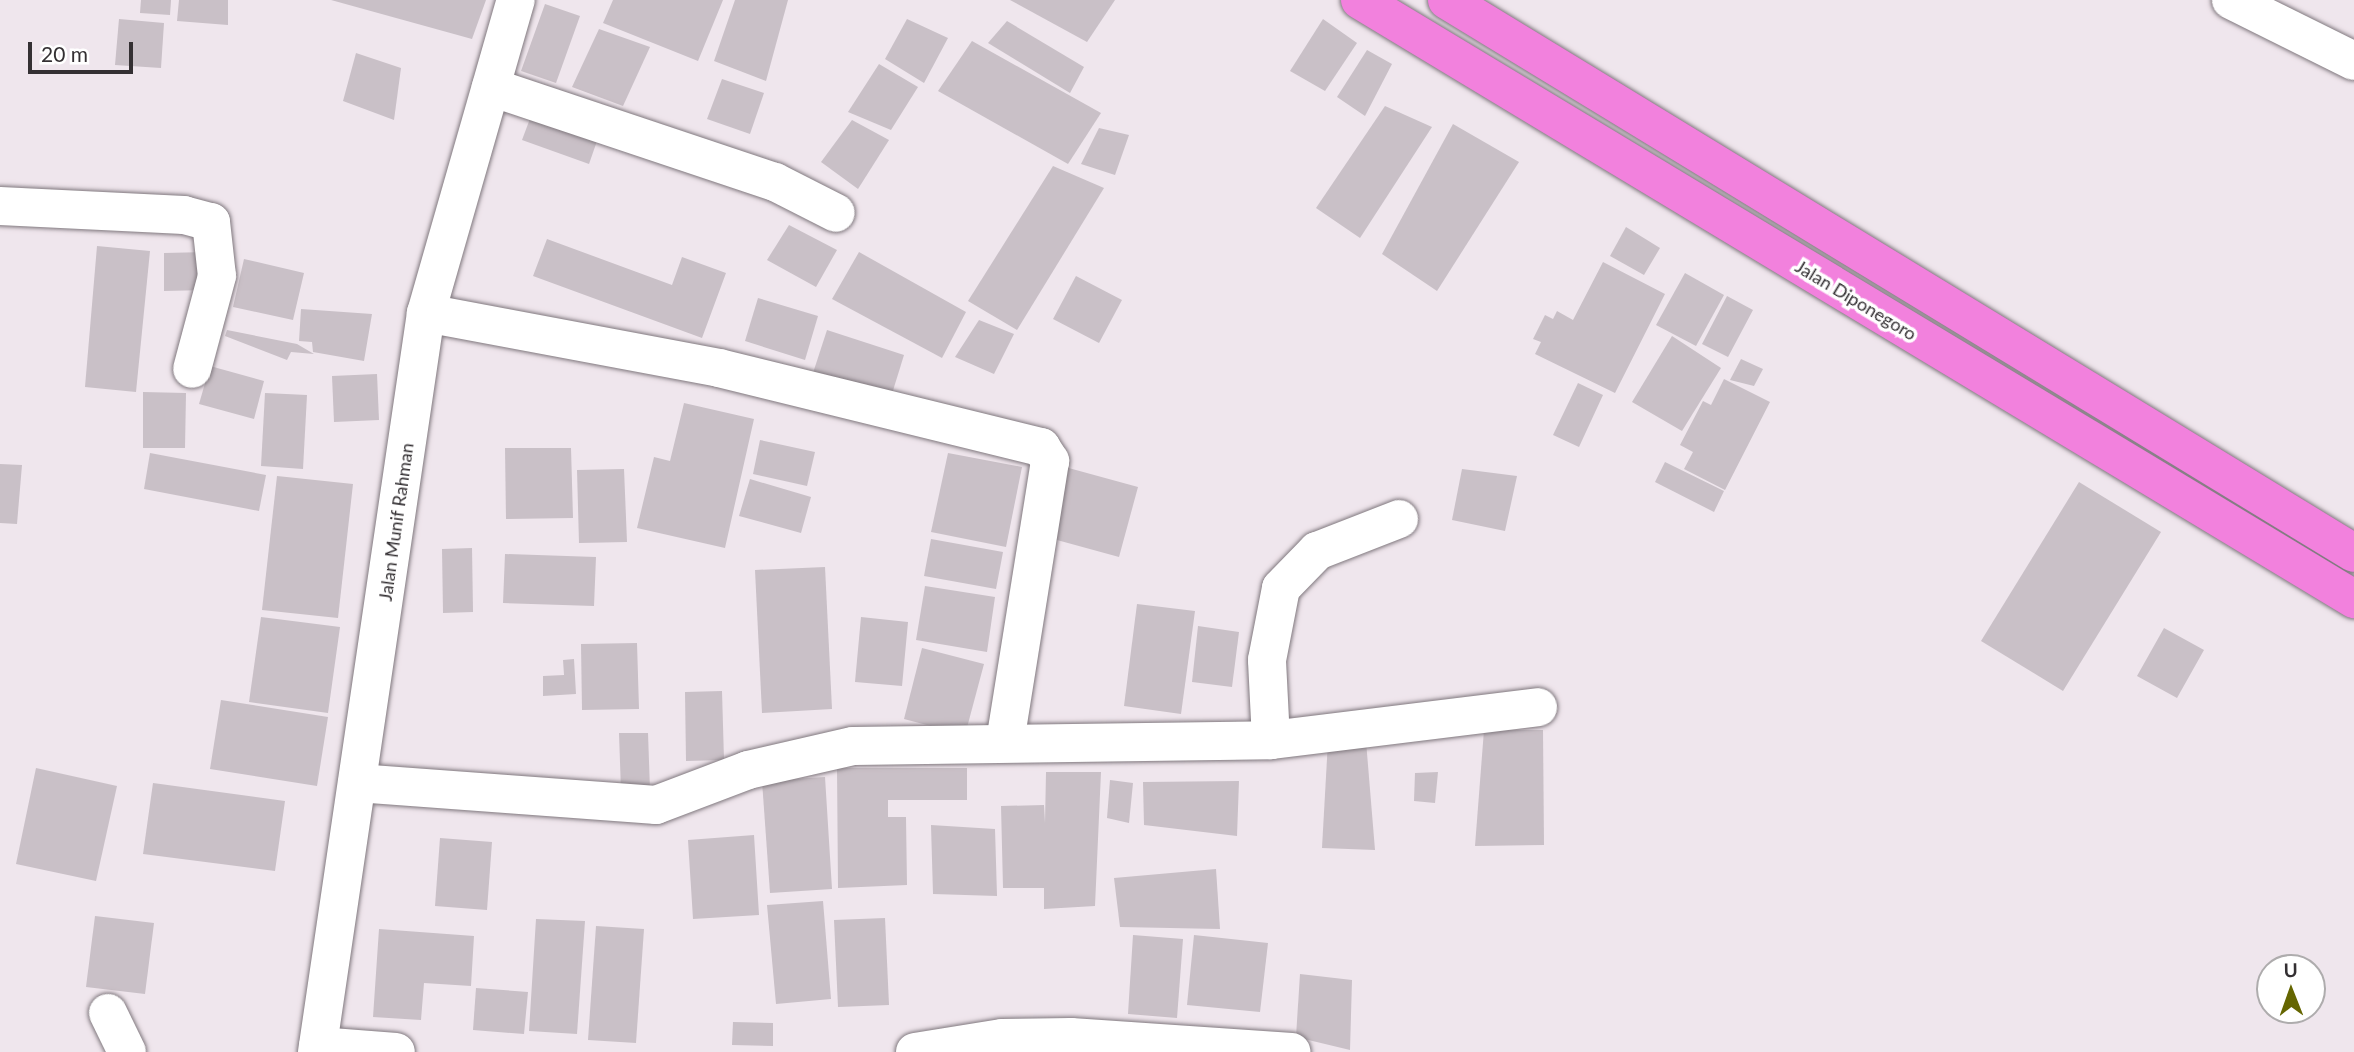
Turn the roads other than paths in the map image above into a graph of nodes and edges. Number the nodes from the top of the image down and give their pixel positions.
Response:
1 (516, 0) edge
2 (1360, 0) edge
3 (1447, 0) edge
4 (2231, 0) edge
5 (2354, 61) edge
6 (491, 87) junction
7 (0, 206) edge
8 (836, 213) dead end
9 (426, 313) junction
10 (192, 369) dead end
11 (1399, 519) dead end
12 (2354, 553) edge
13 (2354, 599) edge
14 (1538, 707) dead end
15 (1271, 740) junction
16 (1005, 742) junction
17 (357, 783) junction
18 (108, 1013) dead end
19 (318, 1049) edge
20 (127, 1052) edge
21 (396, 1052) edge
22 (915, 1052) edge
23 (1291, 1052) edge

1 - 6 street, Jalan Munif Rahman
2 - 13 highway, Jalan Diponegoro
3 - 12 highway
4 - 5 street
6 - 8 street
6 - 9 street, Jalan Munif Rahman
7 - 10 street
9 - 16 street
9 - 17 street, Jalan Munif Rahman
11 - 15 street
14 - 15 street
15 - 16 street
16 - 17 street
17 - 19 street, Jalan Munif Rahman
18 - 20 street
19 - 21 street
22 - 23 street

